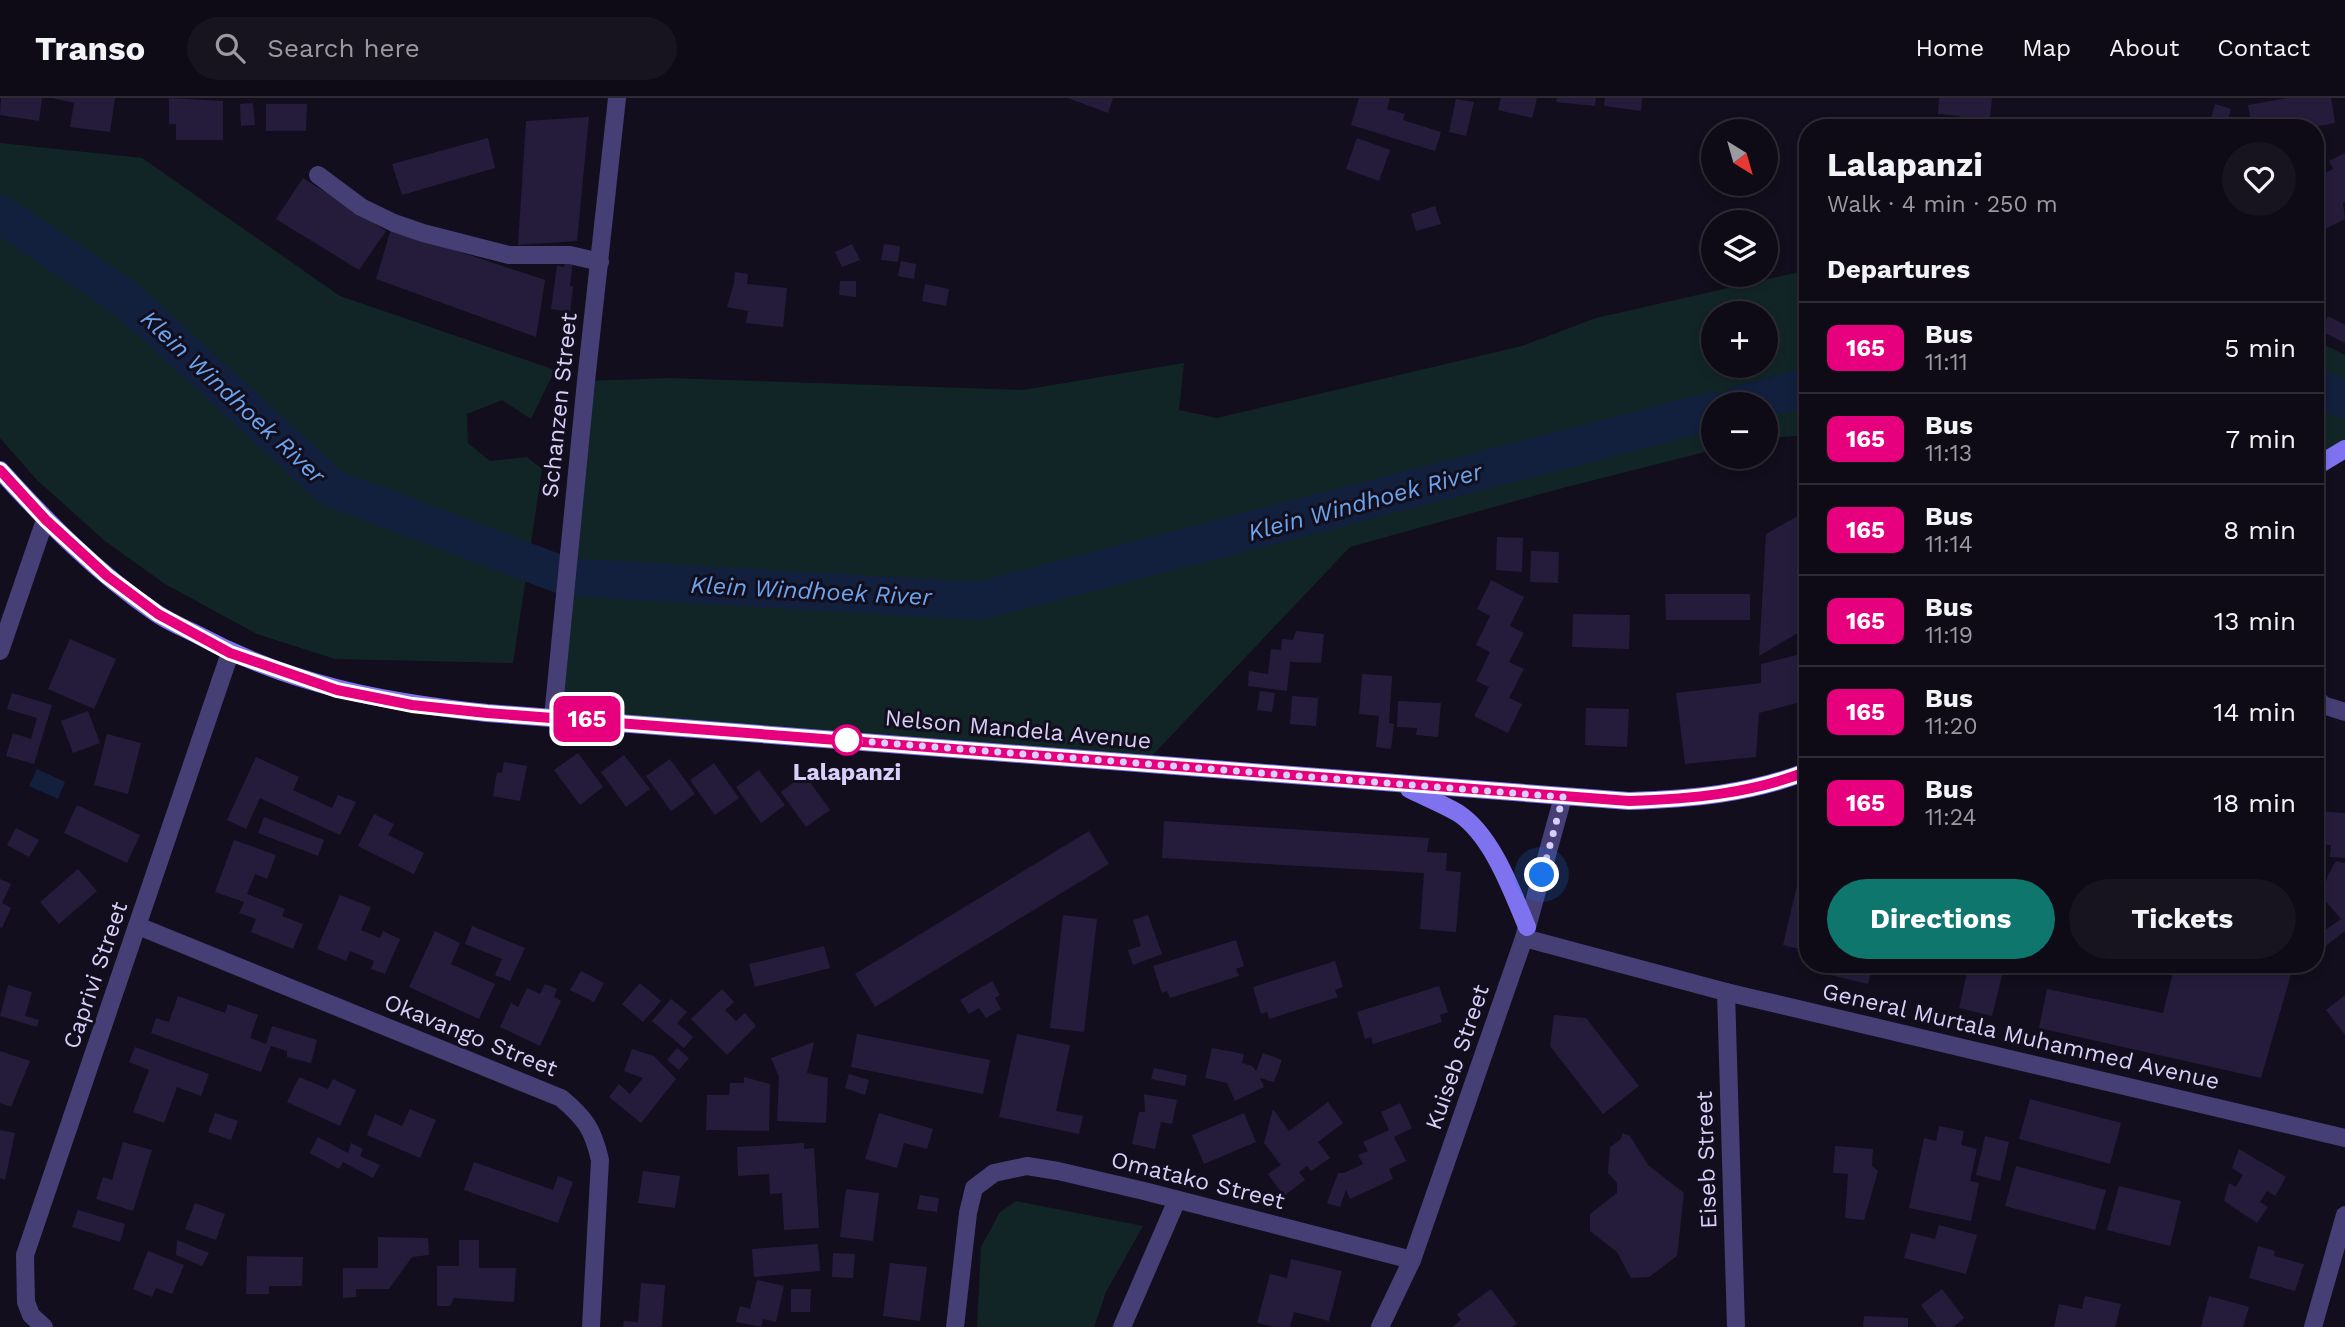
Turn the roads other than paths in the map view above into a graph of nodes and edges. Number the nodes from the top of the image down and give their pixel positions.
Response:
1 (617, 98) edge
2 (318, 175) dead end
3 (600, 262) junction
4 (2345, 449) edge
5 (2324, 462) edge
6 (0, 470) edge
7 (46, 520) junction
8 (0, 650) edge
9 (230, 653) junction
10 (2324, 705) edge
11 (2345, 712) edge
12 (553, 717) junction
13 (1799, 775) edge
14 (1400, 784) junction
15 (1563, 797) junction
16 (138, 926) junction
17 (1526, 932) junction
18 (1726, 992) junction
19 (2345, 1138) edge
20 (1177, 1200) junction
21 (2345, 1215) edge
22 (1412, 1260) junction
23 (37, 1321) edge
24 (591, 1327) edge
25 (956, 1327) edge
26 (1122, 1327) edge
27 (1380, 1327) edge
28 (1736, 1327) edge
29 (2314, 1327) edge

1 - 3 street, Schanzen Street
2 - 3 street
3 - 12 street, Schanzen Street
4 - 5 main road
6 - 7 main road, Nelson Mandela Avenue
7 - 8 street
7 - 9 main road, Nelson Mandela Avenue
9 - 12 main road, Nelson Mandela Avenue
9 - 16 street, Caprivi Street
10 - 11 street
12 - 14 main road, Nelson Mandela Avenue
13 - 15 main road, Nelson Mandela Avenue
14 - 15 main road, Nelson Mandela Avenue
14 - 17 main road
15 - 17 street, Kuiseb Street
16 - 23 street, Caprivi Street
16 - 24 street, Okavango Street
17 - 18 street, General Murtala Muhammed Avenue
17 - 22 street, Kuiseb Street
18 - 19 street, General Murtala Muhammed Avenue
18 - 28 street, Eiseb Street
20 - 22 street, Omatako Street
20 - 25 street, Omatako Street
20 - 26 street
21 - 29 street
22 - 27 street, Kuiseb Street

